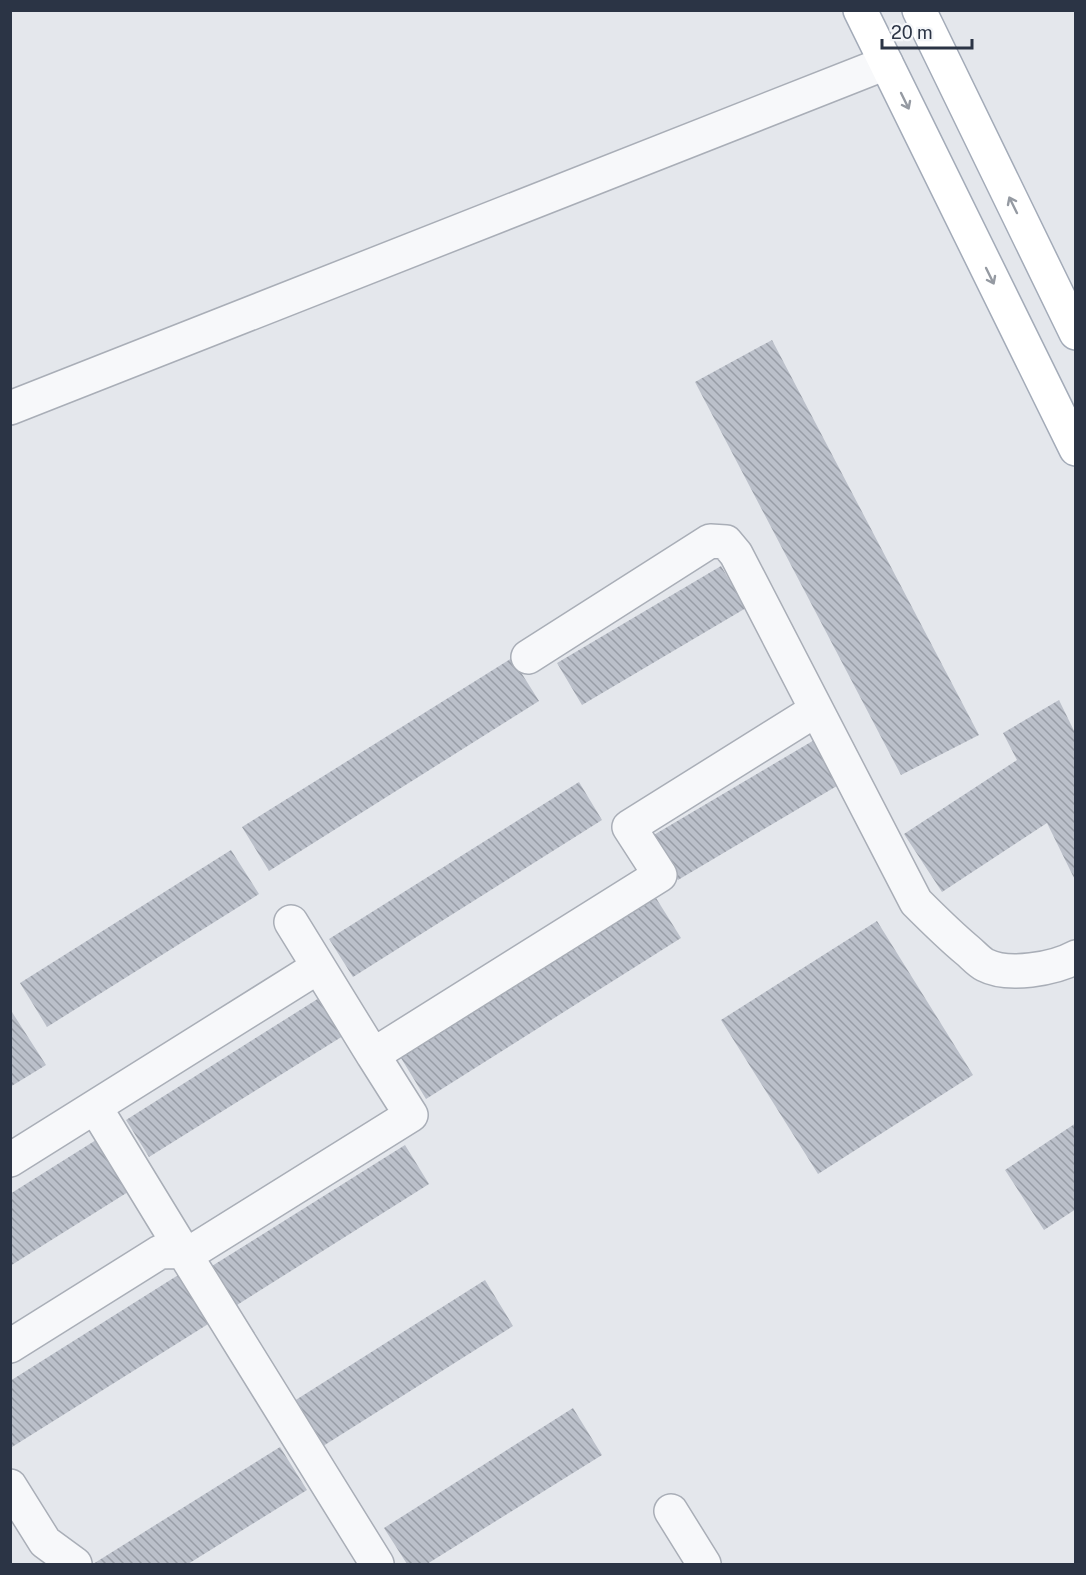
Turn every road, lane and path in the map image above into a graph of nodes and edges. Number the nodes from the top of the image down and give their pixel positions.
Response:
1 (860, 10) edge
2 (919, 10) edge
3 (886, 63) junction
4 (1067, 292) edge
5 (1076, 333) edge
6 (10, 408) edge
7 (1076, 449) edge
8 (528, 657) dead end
9 (816, 710) junction
10 (291, 922) dead end
11 (1076, 957) edge
12 (318, 967) junction
13 (373, 1055) junction
14 (95, 1107) junction
15 (10, 1160) edge
16 (183, 1251) junction
17 (10, 1346) edge
18 (10, 1486) edge
19 (671, 1511) dead end
20 (75, 1564) edge
21 (377, 1564) edge
22 (704, 1564) edge

1 - 3 main road
4 -> 2 main road
3 - 6 street
3 -> 7 main road
4 - 5 main road
8 - 9 street
9 - 11 street
9 - 13 street
10 - 12 street
12 - 13 street
12 - 14 street
13 - 16 street
14 - 15 street
14 - 16 street
16 - 17 street
16 - 21 street
18 - 20 street
19 - 22 street

